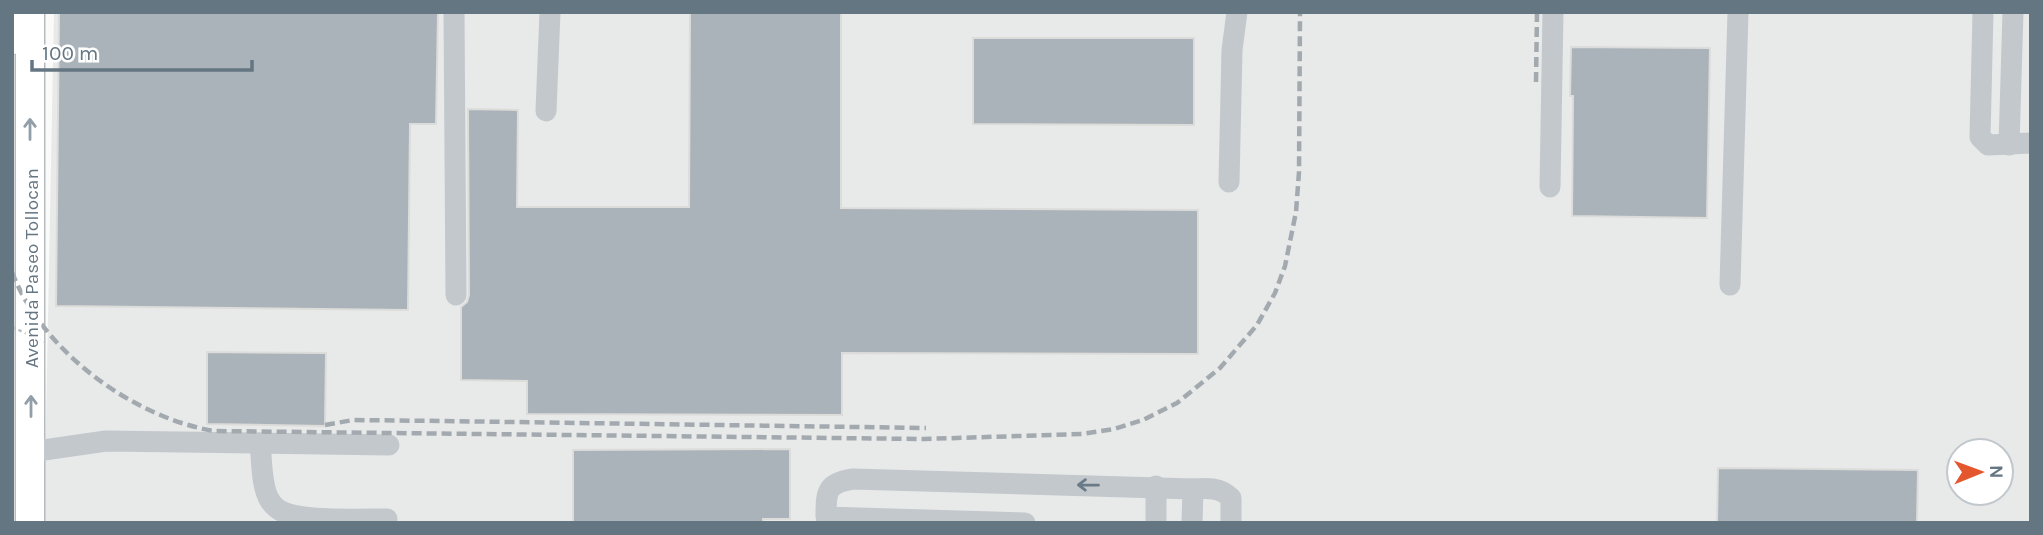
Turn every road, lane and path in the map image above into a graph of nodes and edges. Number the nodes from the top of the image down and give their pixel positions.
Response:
1 (21, 12) edge
2 (30, 12) edge
3 (454, 12) edge
4 (550, 12) edge
5 (1237, 12) edge
6 (1553, 12) edge
7 (1738, 12) edge
8 (1983, 12) edge
9 (2013, 12) edge
10 (12, 38) edge
11 (546, 111) dead end
12 (2031, 143) edge
13 (2009, 145) junction
14 (1229, 182) dead end
15 (1550, 187) dead end
16 (1730, 285) dead end
17 (456, 295) dead end
18 (12, 327) edge
19 (45, 342) dead end
20 (12, 426) edge
21 (260, 443) junction
22 (389, 445) dead end
23 (30, 452) junction
24 (1156, 486) junction
25 (1193, 489) junction
26 (387, 519) dead end
27 (826, 520) edge
28 (14, 523) edge
29 (30, 523) edge
30 (1025, 523) edge
31 (1156, 523) edge
32 (1192, 523) edge
33 (1231, 523) edge

1 - 10 highway
23 -> 2 main road, Avenida Paseo Tollocan
3 - 17 lane
4 - 11 lane
5 - 14 lane
6 - 15 lane
7 - 16 lane
8 - 13 lane
9 - 13 lane
12 - 13 lane
18 - 19 path, bridge
20 - 28 main road
21 - 22 lane
21 - 23 lane
21 - 26 lane
23 - 29 main road, Avenida Paseo Tollocan
24 - 25 lane
24 -> 27 lane
24 - 31 lane
25 - 32 lane
25 - 33 lane
27 - 30 lane

